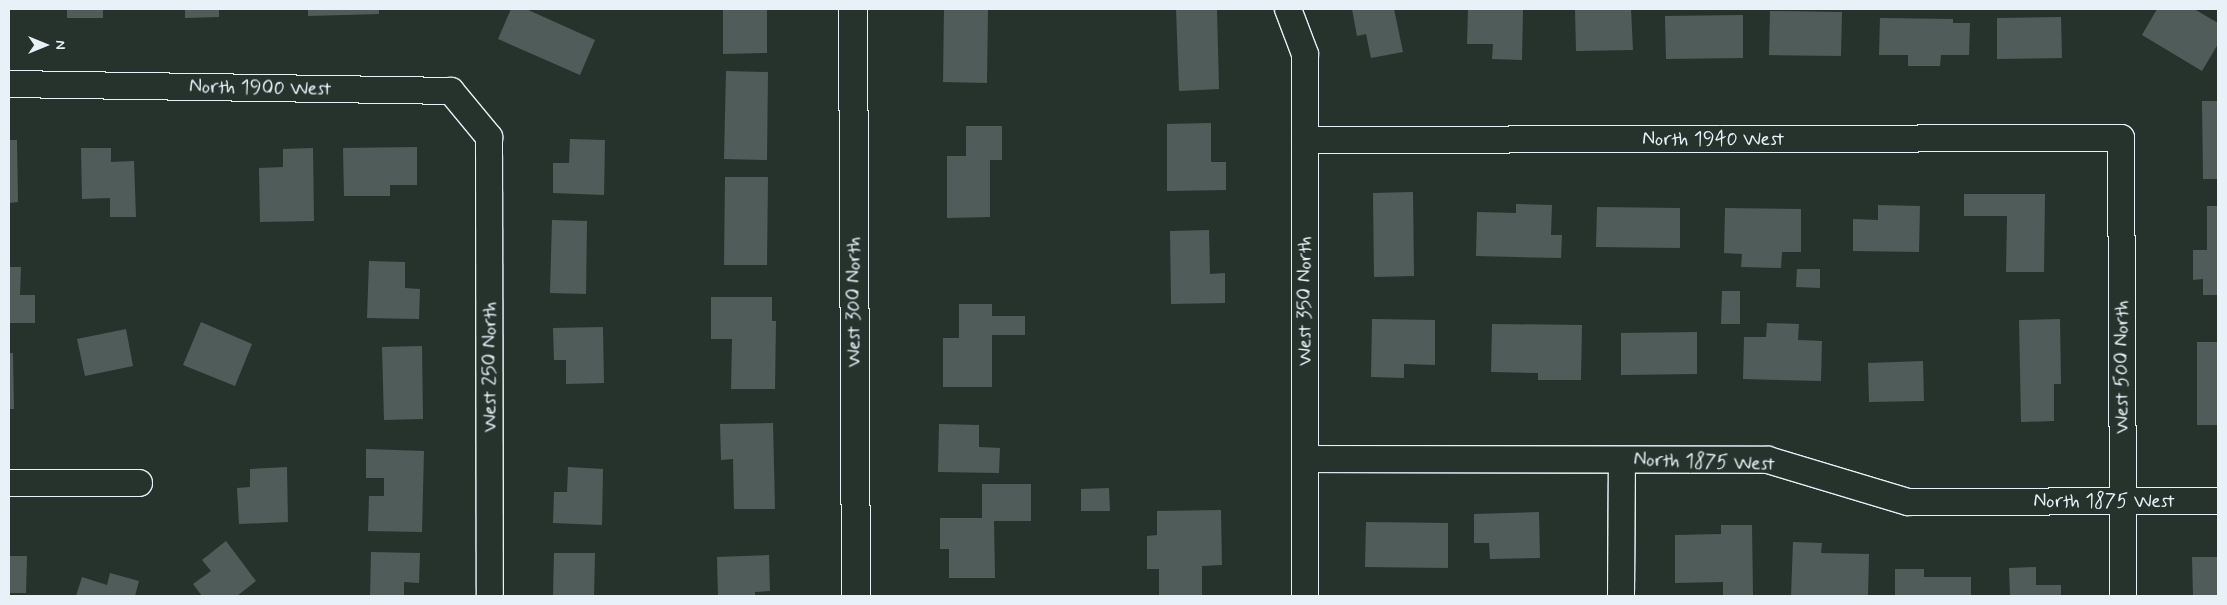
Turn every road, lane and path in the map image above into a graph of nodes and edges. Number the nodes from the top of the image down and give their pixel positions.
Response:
1 (853, 9) edge
2 (1288, 9) edge
3 (9, 84) edge
4 (489, 137) joint
5 (2121, 138) joint
6 (1305, 140) junction
7 (1305, 458) junction
8 (1622, 460) junction
9 (9, 484) edge
10 (139, 484) dead end
11 (2123, 501) junction
12 (2218, 501) edge
13 (490, 596) edge
14 (856, 596) edge
15 (1305, 596) edge
16 (1621, 596) edge
17 (2123, 596) edge

1 - 14 main road, West 300 North
2 - 6 street, West 350 North
3 - 4 street, North 1900 West
4 - 13 street, West 250 North
5 - 6 street, North 1940 West
5 - 11 street, West 500 North
6 - 7 street, West 350 North
7 - 8 street, North 1875 West
7 - 15 street, West 350 North
8 - 11 street, North 1875 West
8 - 16 street
9 - 10 street
11 - 12 street, North 1875 West
11 - 17 street, West 500 North

